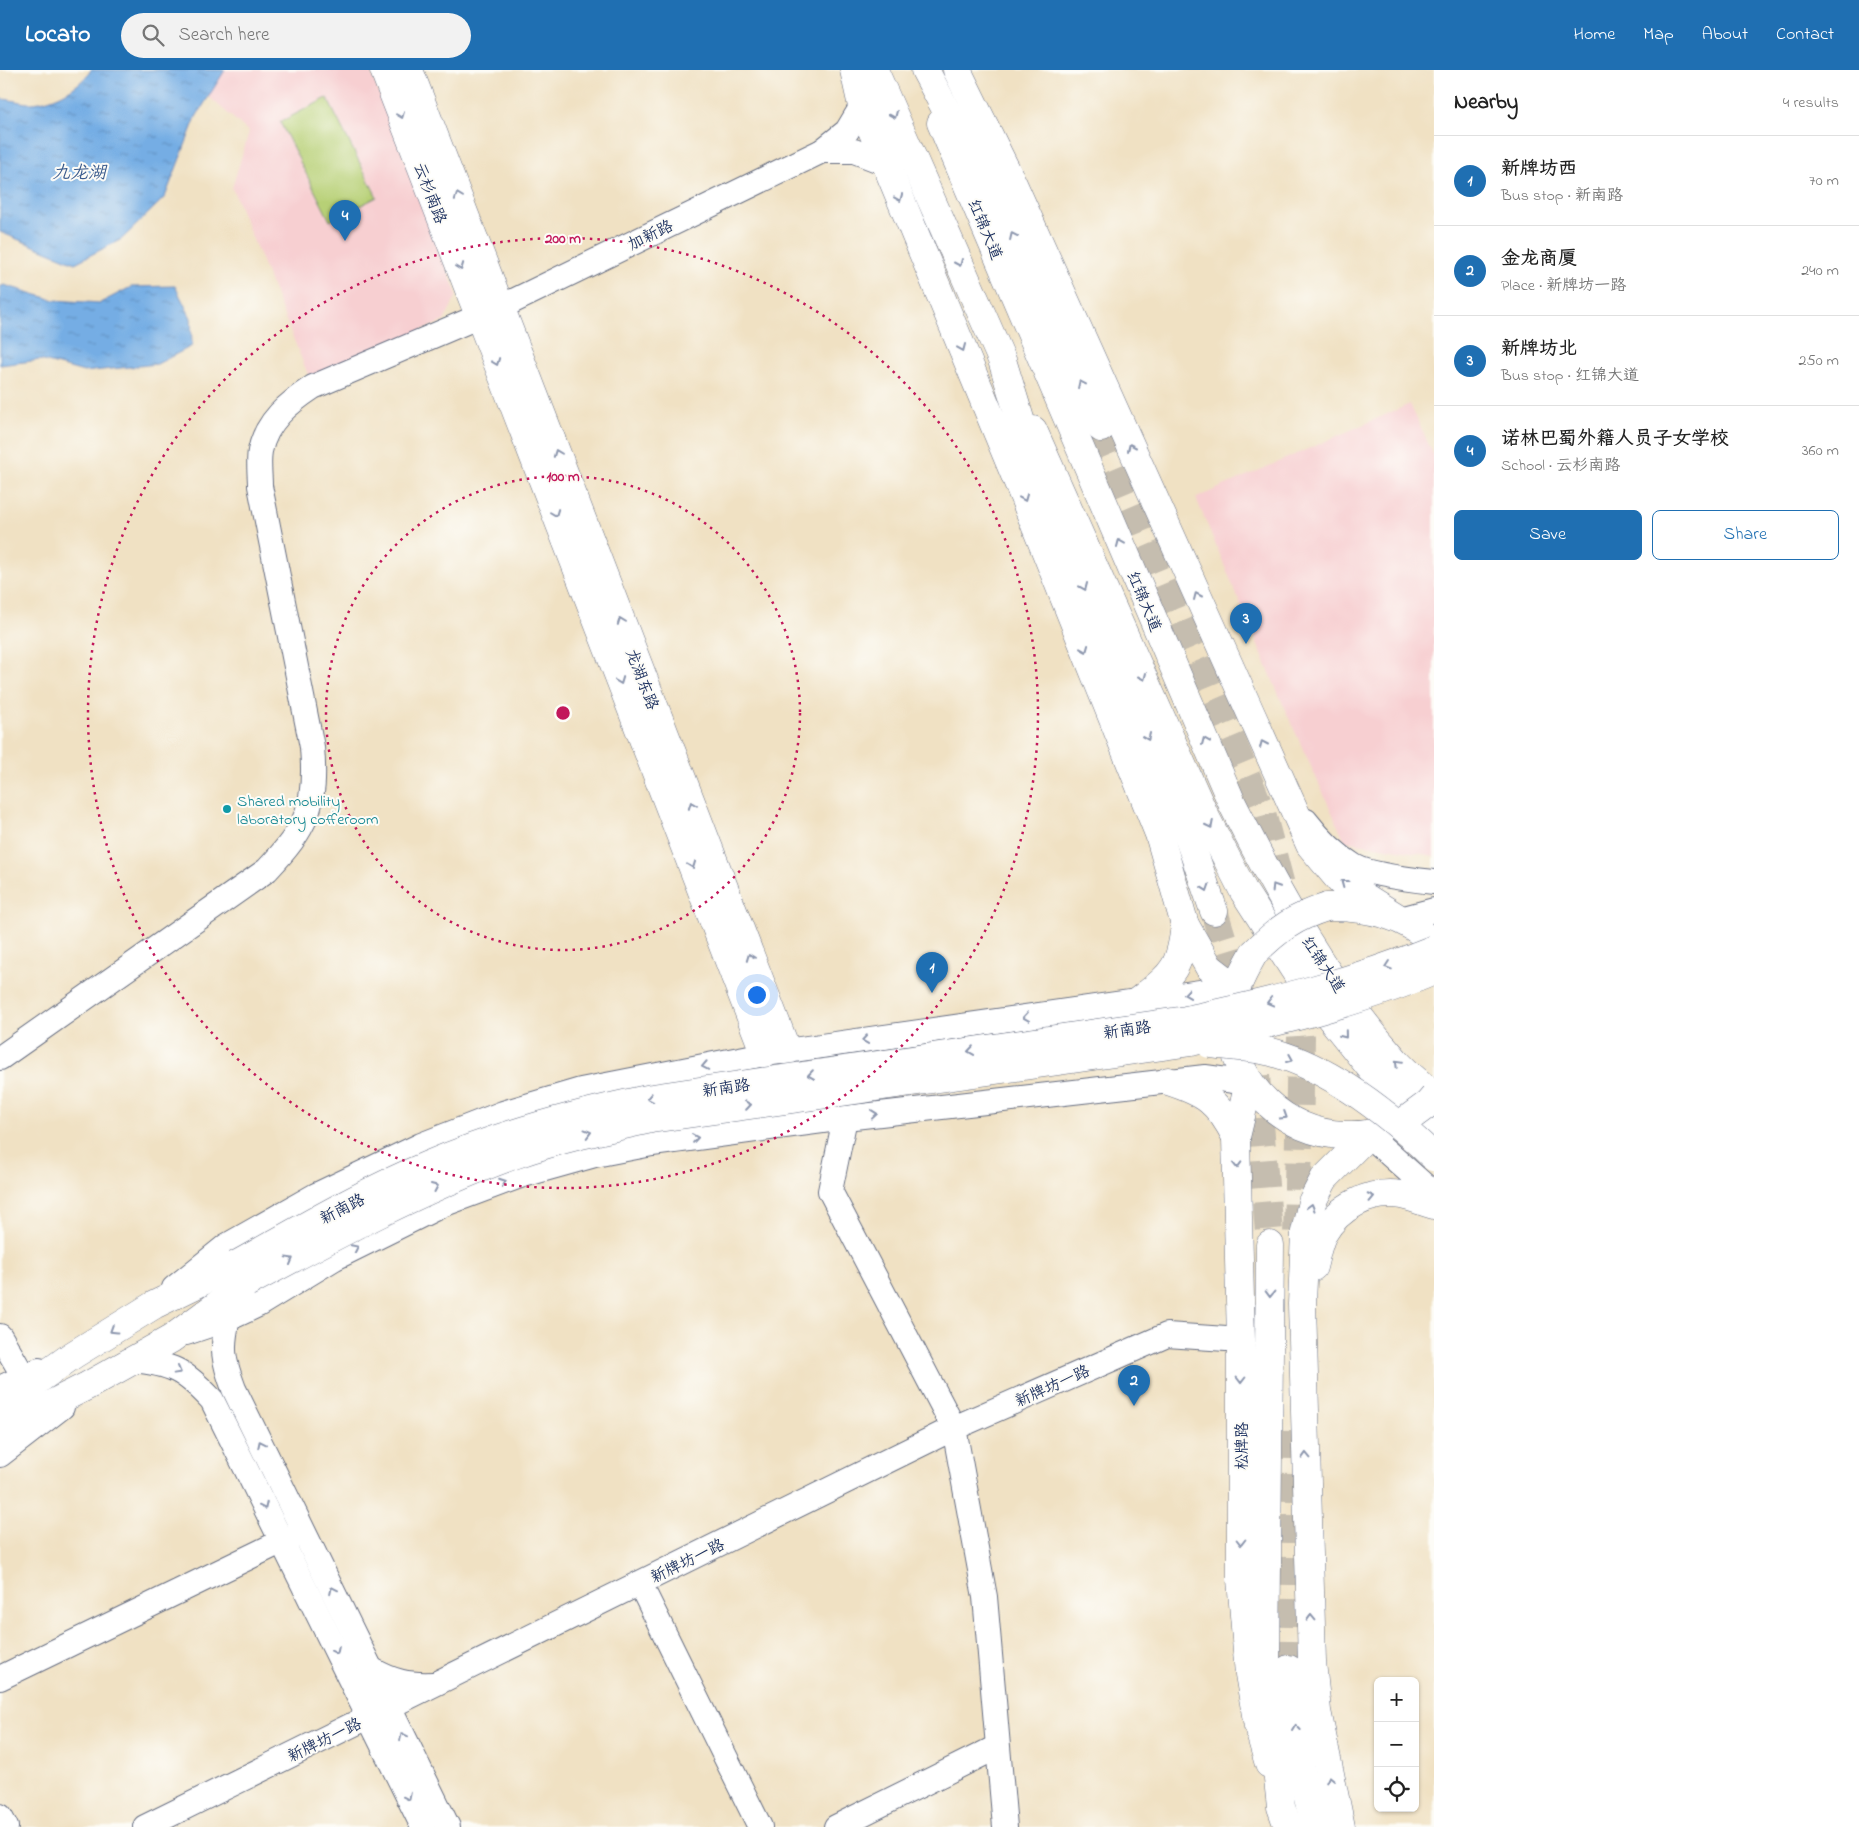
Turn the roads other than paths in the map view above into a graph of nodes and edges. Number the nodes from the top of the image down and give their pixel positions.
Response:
1 (384, 70) edge
2 (409, 70) edge
3 (854, 70) edge
4 (874, 70) edge
5 (918, 70) edge
6 (925, 70) edge
7 (956, 70) edge
8 (862, 106) junction
9 (822, 151) junction
10 (885, 163) junction
11 (490, 311) junction
12 (1002, 360) junction
13 (1102, 428) tunnel mouth
14 (1285, 793) junction
15 (1434, 882) edge
16 (1214, 910) tunnel mouth
17 (1434, 910) edge
18 (1400, 919) junction
19 (1186, 925) junction
20 (1434, 948) edge
21 (1434, 971) edge
22 (1235, 987) junction
23 (1337, 994) junction
24 (1137, 1002) junction
25 (1191, 1042) junction
26 (776, 1053) junction
27 (0, 1058) edge
28 (1168, 1081) junction
29 (1249, 1083) junction
30 (1434, 1096) edge
31 (845, 1118) junction
32 (1434, 1130) edge
33 (1368, 1135) junction
34 (1236, 1137) junction
35 (1434, 1157) edge
36 (1434, 1194) edge
37 (1434, 1205) edge
38 (1270, 1245) tunnel mouth
39 (241, 1274) junction
40 (1302, 1304) junction
41 (154, 1305) junction
42 (228, 1318) junction
43 (0, 1336) edge
44 (170, 1339) junction
45 (1241, 1340) junction
46 (73, 1354) junction
47 (132, 1360) junction
48 (24, 1377) junction
49 (88, 1386) junction
50 (0, 1388) edge
51 (0, 1407) edge
52 (954, 1428) junction
53 (0, 1430) edge
54 (0, 1455) edge
55 (304, 1531) junction
56 (281, 1542) junction
57 (640, 1584) junction
58 (371, 1669) junction
59 (1289, 1669) tunnel mouth
60 (0, 1678) edge
61 (349, 1678) junction
62 (435, 1684) junction
63 (379, 1712) junction
64 (325, 1739) junction
65 (997, 1747) junction
66 (0, 1816) edge
67 (1285, 1817) edge
68 (6, 1827) edge
69 (145, 1827) edge
70 (423, 1827) edge
71 (448, 1827) edge
72 (760, 1827) edge
73 (836, 1827) edge
74 (1005, 1827) edge
75 (1315, 1827) edge
76 (1341, 1827) edge

1 -> 11 main road, 云杉南路
11 -> 2 main road, 云杉南路
3 - 8 main road
4 -> 12 main road, 红锦大道
30 -> 5 main road, 红锦大道
13 -> 6 main road, 红锦大道
14 -> 7 main road
8 - 9 street
8 - 10 main road
9 - 10 street
9 - 11 street, 加新路
10 -> 19 main road
11 - 26 main road, 龙湖东路
11 - 27 street, 加新路
12 -> 16 main road, 红锦大道
12 -> 32 main road, 红锦大道
14 - 15 street
18 -> 14 main road
17 - 18 street
18 - 20 main road
18 - 22 main road, bridge
19 - 22 main road
19 - 24 main road
20 -> 23 main road, bridge
21 - 23 main road, bridge
22 -> 24 street, 新南路
22 - 29 main road
23 - 25 main road, 新南路, bridge
23 -> 39 main road, 新南路, bridge
24 -> 26 street, 新南路
25 -> 35 main road, bridge
39 -> 25 main road, 新南路, bridge
26 -> 41 street, 新南路
28 - 29 street, 新南路
31 -> 28 street, 新南路
28 - 34 main road
29 -> 33 main road
29 - 34 main road, 松牌路
30 - 33 main road, bridge
42 -> 31 street, 新南路
31 - 52 street
33 - 36 street
40 -> 33 main road
34 -> 45 main road, 松牌路
40 -> 37 main road
38 -> 67 main road, 松牌路
39 - 41 main road, 新南路
39 - 44 main road, 新南路
76 -> 40 main road
41 -> 46 main road, 新南路
42 - 44 street, 新南路
55 -> 42 street
43 - 48 street
44 - 47 main road, 新南路
45 - 52 street, 新牌坊一路
45 -> 67 main road, 松牌路
46 - 48 street, 新南路
46 - 51 main road, 新南路
47 - 49 main road, 新南路
47 -> 56 street
48 - 50 street, 新南路
49 - 53 main road, 新南路
49 - 54 street, 新南路
52 - 57 street, 新牌坊一路
52 - 65 street
55 - 56 street
58 -> 55 street
56 - 60 street
56 -> 61 street
57 - 62 street, 新牌坊一路
57 - 72 street
58 - 62 street
58 - 63 street
75 -> 59 main road
61 - 63 street
61 - 64 street
62 - 63 street, 新牌坊一路
63 - 64 street, 新牌坊一路
63 -> 70 street
71 -> 63 street
64 - 69 street, 新牌坊一路
65 - 73 street
65 - 74 street
66 - 68 street

